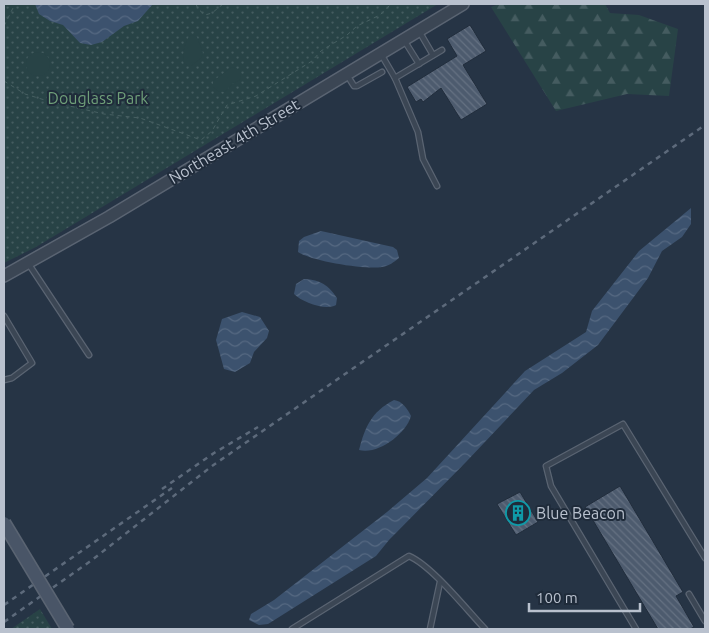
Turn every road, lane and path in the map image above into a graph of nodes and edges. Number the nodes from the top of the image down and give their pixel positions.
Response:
1 (15, 4) edge
2 (196, 4) edge
3 (223, 4) edge
4 (391, 4) edge
5 (463, 4) edge
6 (4, 26) edge
7 (418, 30) junction
8 (404, 39) junction
9 (442, 50) dead end
10 (380, 53) junction
11 (433, 55) junction
12 (419, 64) junction
13 (382, 72) dead end
14 (346, 74) junction
15 (395, 78) junction
16 (4, 81) edge
17 (437, 186) dead end
18 (28, 264) junction
19 (4, 276) edge
20 (4, 316) edge
21 (89, 355) dead end
22 (4, 380) edge
23 (4, 524) edge
24 (705, 558) edge
25 (440, 582) junction
26 (689, 594) dead end
27 (705, 622) edge
28 (68, 629) edge
29 (292, 629) edge
30 (430, 629) edge
31 (484, 629) edge
32 (636, 629) edge

1 - 6 path
2 - 3 path
4 - 16 path
5 - 7 street, Northeast 4th Street
7 - 8 street, Northeast 4th Street
7 - 11 lane
8 - 10 street, Northeast 4th Street
8 - 12 lane
9 - 11 lane
10 - 14 street, Northeast 4th Street
10 - 15 lane
11 - 12 lane
12 - 15 lane
13 - 14 lane
14 - 18 street, Northeast 4th Street
15 - 17 lane
18 - 19 street, Northeast 4th Street
18 - 21 lane
20 - 22 lane
23 - 28 main road, bridge
24 - 32 lane
25 - 29 lane
25 - 30 lane
25 - 31 lane
26 - 27 lane

